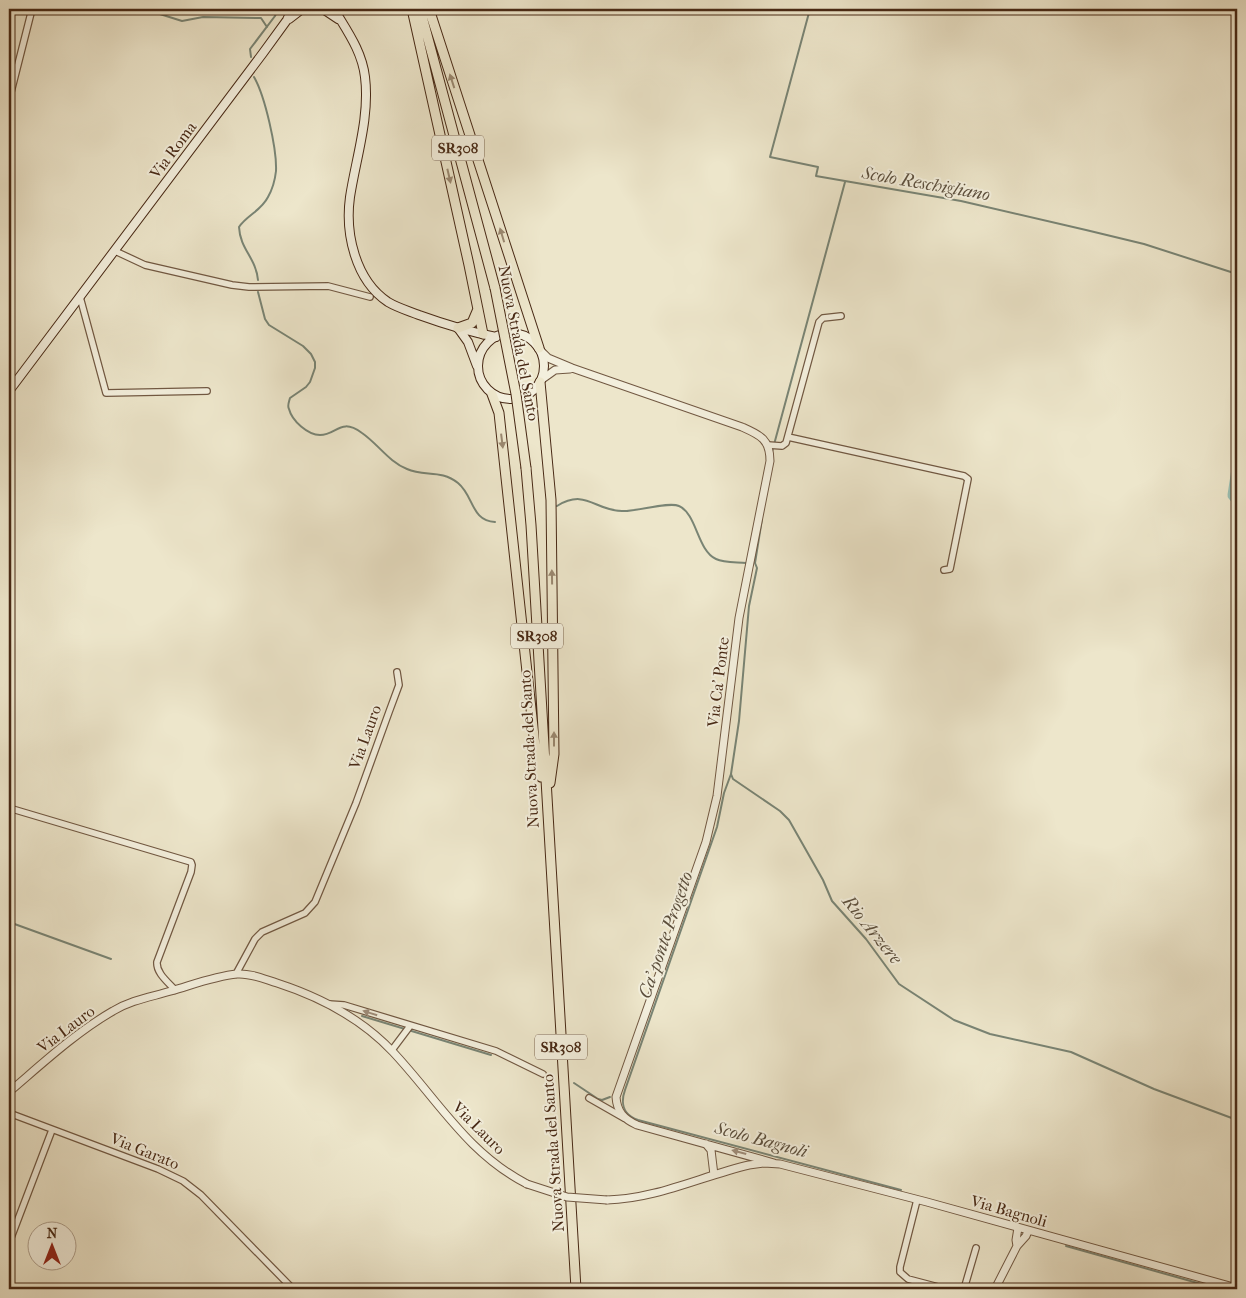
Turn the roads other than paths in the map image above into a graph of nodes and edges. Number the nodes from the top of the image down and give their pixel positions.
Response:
1 (32, 9) edge
2 (292, 9) edge
3 (302, 9) edge
4 (323, 9) edge
5 (334, 9) edge
6 (412, 9) edge
7 (420, 9) edge
8 (428, 9) edge
9 (287, 20) junction
10 (340, 20) junction
11 (9, 100) edge
12 (115, 251) junction
13 (80, 297) junction
14 (370, 298) dead end
15 (478, 309) junction
16 (841, 316) dead end
17 (458, 328) junction
18 (483, 334) junction
19 (496, 337) junction
20 (483, 348) junction
21 (540, 350) junction
22 (478, 368) junction
23 (572, 368) junction
24 (541, 381) junction
25 (207, 391) dead end
26 (9, 392) edge
27 (492, 394) junction
28 (788, 437) junction
29 (768, 445) junction
30 (944, 570) dead end
31 (397, 672) dead end
32 (547, 805) junction
33 (9, 808) edge
34 (236, 974) junction
35 (174, 990) junction
36 (329, 1004) junction
37 (410, 1026) junction
38 (392, 1050) junction
39 (543, 1074) dead end
40 (9, 1092) edge
41 (616, 1097) junction
42 (589, 1098) dead end
43 (602, 1106) junction
44 (9, 1113) edge
45 (624, 1118) junction
46 (52, 1130) junction
47 (704, 1143) junction
48 (774, 1163) junction
49 (714, 1175) junction
50 (918, 1200) junction
51 (1018, 1228) junction
52 (1028, 1231) junction
53 (9, 1243) edge
54 (1017, 1246) junction
55 (976, 1248) dead end
56 (1237, 1288) edge
57 (293, 1289) edge
58 (576, 1289) edge
59 (946, 1289) edge
60 (964, 1289) edge
61 (995, 1289) edge

1 - 11 street
2 - 9 main road, Via Roma
3 - 9 main road, Via Roma
4 - 10 main road
5 - 10 main road
6 -> 15 highway
7 - 32 highway, Nuova Strada del Santo / SR308, bridge
21 -> 8 highway
9 - 12 main road, Via Roma
10 - 17 main road
12 - 13 main road, Via Roma
12 - 14 street
13 - 25 street
13 - 26 main road, Via Roma
15 - 17 highway
15 - 18 highway
16 - 28 street
17 - 18 main road
17 - 22 main road
18 - 19 main road
18 - 20 main road
19 - 20 main road
19 - 21 main road
20 - 22 main road
21 - 23 street
21 - 24 main road
22 - 27 main road
23 - 24 street
23 - 29 street
24 - 27 main road
32 -> 24 highway
27 -> 32 highway
28 - 29 street
28 - 30 street
29 - 41 street, Via Ca' Ponte
31 - 34 street, Via Lauro
32 - 58 highway, Nuova Strada del Santo / SR308
33 - 35 street
34 - 35 street, Via Lauro
34 - 36 street, Via Lauro
35 - 40 street, Via Lauro
37 -> 36 street, Via Lauro
36 - 38 street, Via Lauro
37 - 38 street
37 - 39 street, Via Lauro
38 - 49 street, Via Lauro, bridge
41 - 43 street
41 - 45 street
42 - 43 street, Via Bagnoli
43 - 45 street, Via Bagnoli
44 - 46 street, Via Garato
45 - 47 street, Via Bagnoli
46 - 53 street
46 - 57 street, Via Garato
48 -> 47 street, Via Bagnoli
47 - 49 street
48 - 49 street, Via Bagnoli
48 - 50 street, Via Bagnoli
50 - 51 street, Via Bagnoli
50 - 59 street
51 - 52 street, Via Bagnoli
51 - 54 street
52 - 54 street
52 - 56 street, Via Bagnoli
54 - 61 street
55 - 60 street

